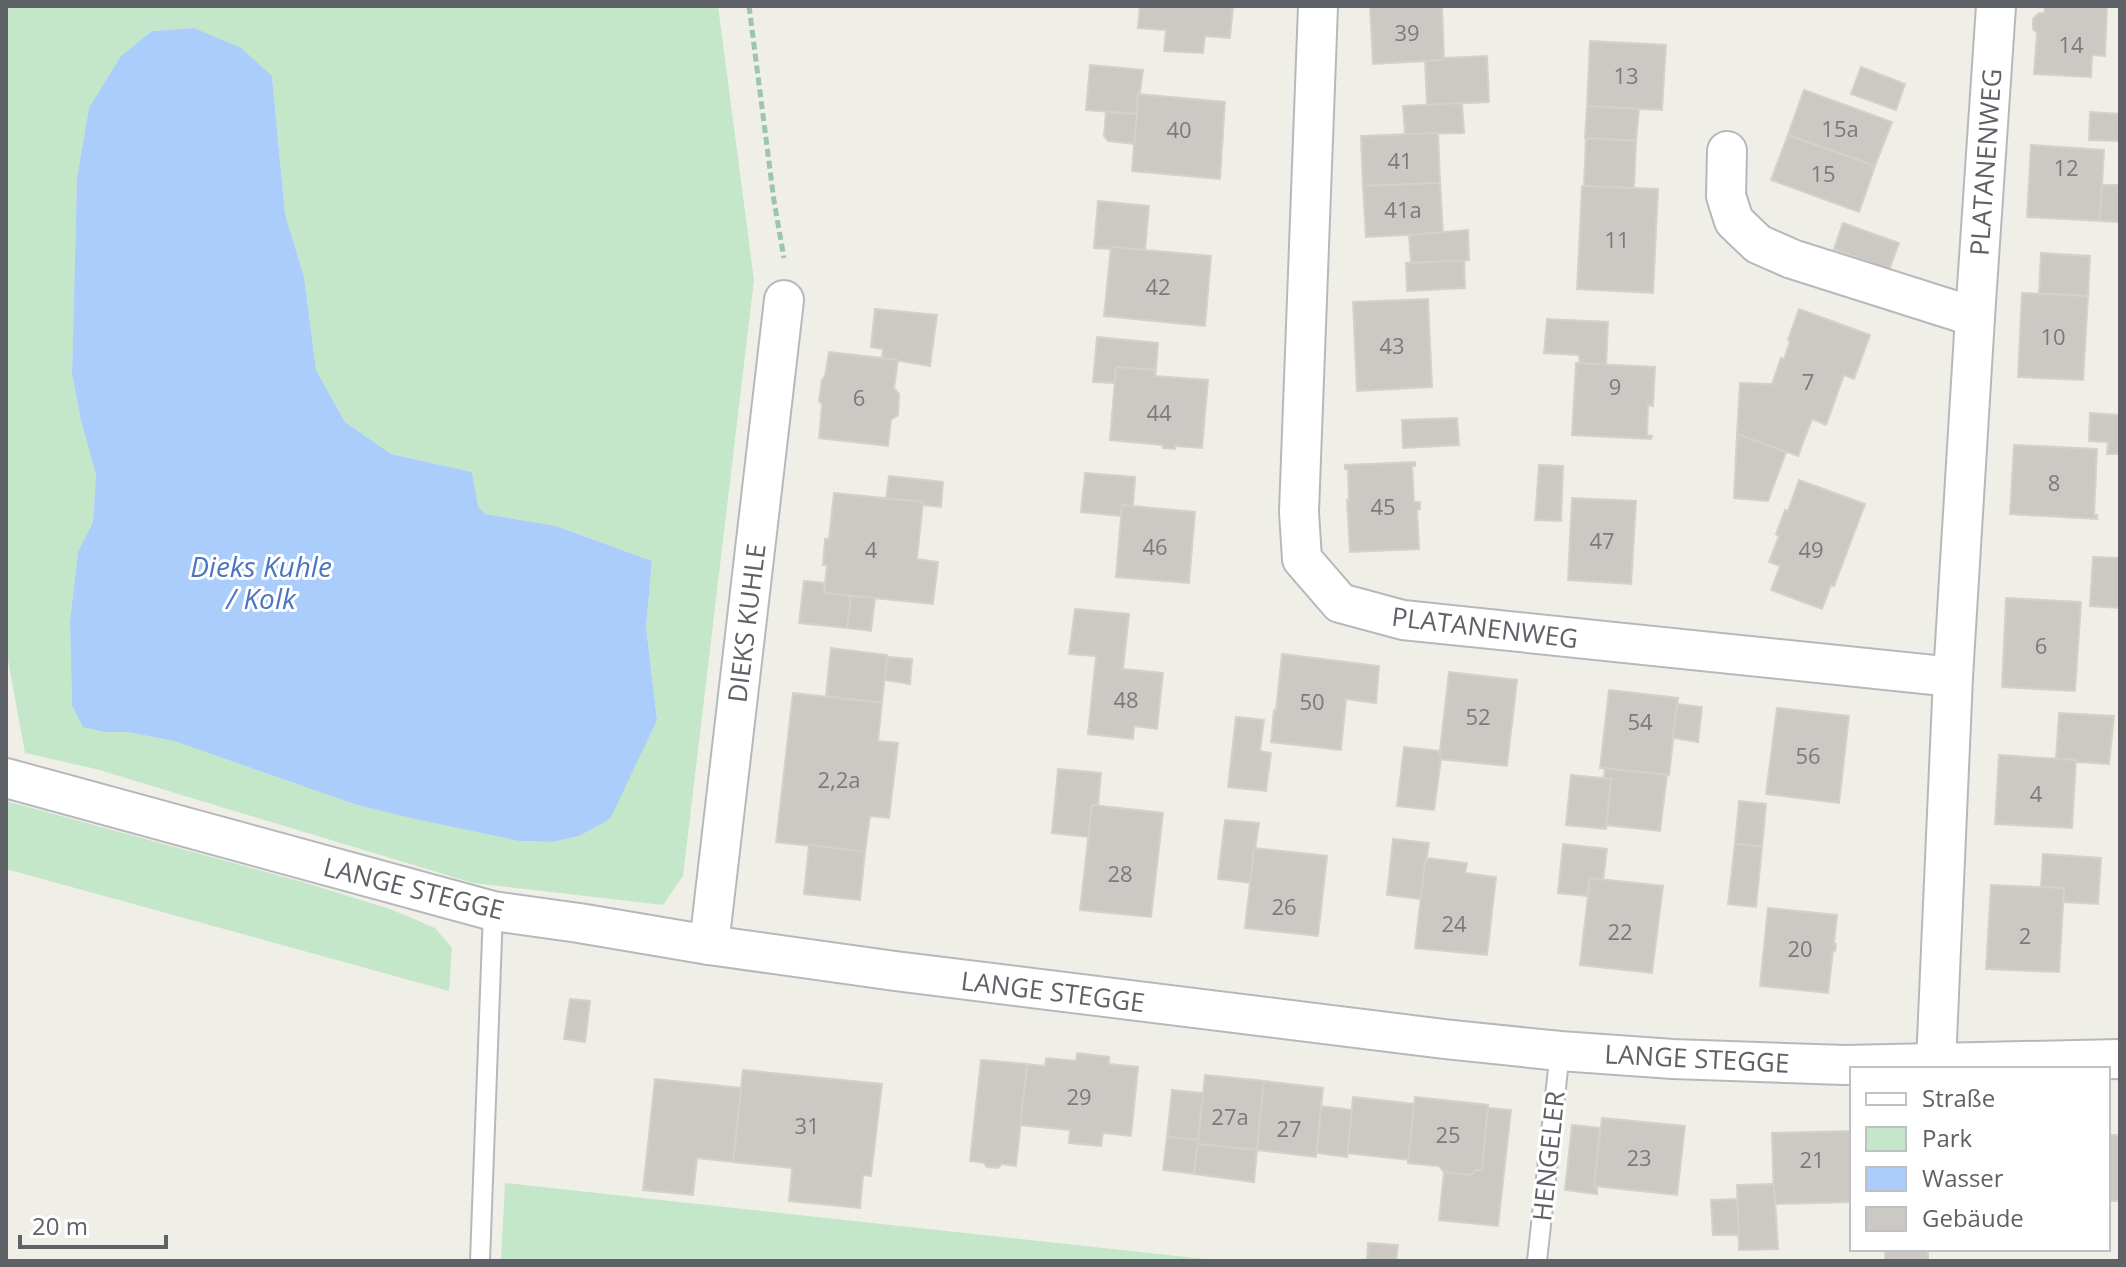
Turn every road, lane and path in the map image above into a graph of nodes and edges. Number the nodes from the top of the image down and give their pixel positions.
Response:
1 (749, 6) edge
2 (1318, 6) edge
3 (1996, 6) edge
4 (1727, 151) dead end
5 (784, 300) joint
6 (1975, 317) junction
7 (1953, 677) junction
8 (6, 778) edge
9 (493, 911) junction
10 (709, 945) junction
11 (1560, 1051) junction
12 (2120, 1059) edge
13 (1936, 1063) junction
14 (480, 1261) edge
15 (1537, 1261) edge

1 - 5 path
2 - 7 street, PLATANENWEG
3 - 6 street, PLATANENWEG
4 - 6 street
5 - 10 street, DIEKS KUHLE
6 - 7 street, PLATANENWEG
7 - 13 street, PLATANENWEG
8 - 9 street, LANGE STEGGE
9 - 10 street, LANGE STEGGE
9 - 14 lane
10 - 11 street, LANGE STEGGE
11 - 13 street, LANGE STEGGE
11 - 15 lane, HENGELER
12 - 13 street, LANGE STEGGE

